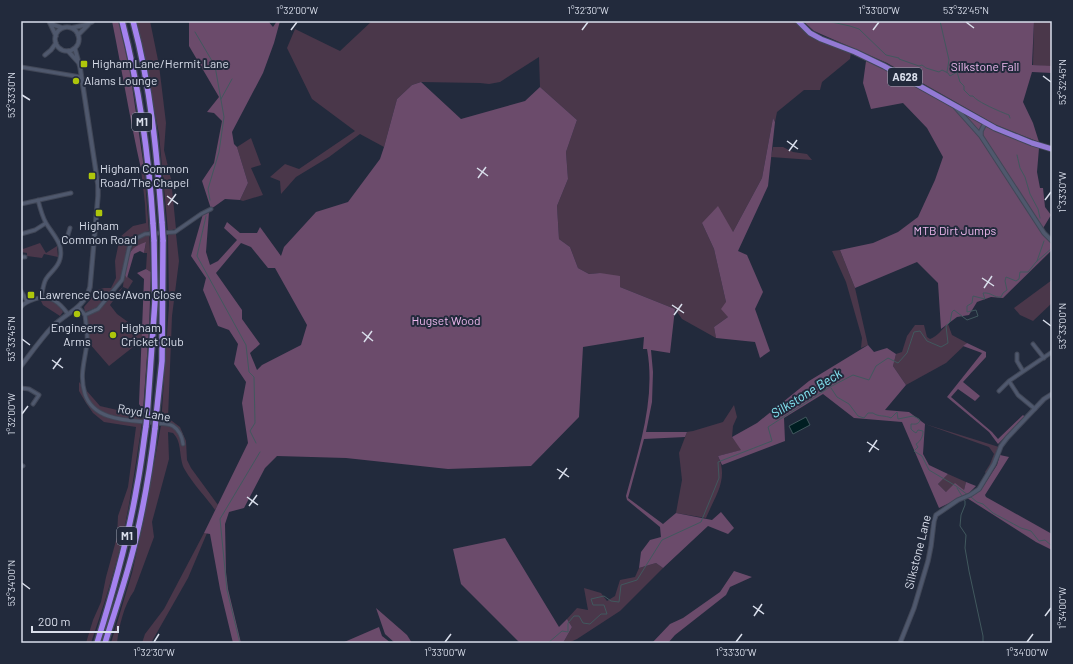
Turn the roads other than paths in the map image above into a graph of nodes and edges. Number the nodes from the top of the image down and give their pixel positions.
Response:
1 (49, 21) edge
2 (93, 21) edge
3 (122, 21) edge
4 (133, 21) edge
5 (798, 21) edge
6 (64, 28) junction
7 (71, 28) junction
8 (78, 34) junction
9 (56, 36) junction
10 (56, 43) junction
11 (60, 49) junction
12 (75, 49) junction
13 (68, 52) junction
14 (80, 65) junction
15 (21, 67) edge
16 (81, 77) junction
17 (954, 106) junction
18 (985, 123) junction
19 (981, 136) junction
20 (1052, 149) edge
21 (71, 193) dead end
22 (38, 200) junction
23 (21, 204) edge
24 (211, 209) dead end
25 (46, 223) junction
26 (70, 228) dead end
27 (21, 234) edge
28 (1052, 241) edge
29 (59, 243) junction
30 (21, 291) edge
31 (41, 297) junction
32 (27, 302) junction
33 (21, 307) edge
34 (78, 308) junction
35 (68, 314) junction
36 (86, 315) junction
37 (1034, 347) dead end
38 (1052, 352) edge
39 (1016, 356) dead end
40 (1044, 358) junction
41 (21, 366) edge
42 (1023, 371) junction
43 (1009, 381) junction
44 (21, 388) edge
45 (1001, 390) dead end
46 (1052, 394) edge
47 (33, 404) dead end
48 (1035, 409) junction
49 (184, 444) dead end
50 (96, 643) edge
51 (105, 643) edge
52 (900, 643) edge

1 - 6 street
1 - 9 street
2 - 7 street
2 - 8 street
3 - 50 highway, M1, bridge
4 - 51 highway, M1, bridge
5 - 17 highway, A628
6 - 7 street
6 - 9 street
7 - 8 street
8 - 12 street
9 - 10 street
10 - 11 street
10 - 11 street
11 - 13 street
12 - 13 street
12 - 14 street
13 - 14 street
14 - 16 street
15 - 16 street
16 - 34 street
17 - 18 highway, A628
17 - 19 street
18 - 19 street
18 - 20 highway, A628
19 - 28 street
21 - 22 street
22 - 23 street
22 - 25 street
24 - 36 street
25 - 27 street
25 - 29 street
26 - 29 street
29 - 31 street
30 - 32 street
31 - 32 street
31 - 35 street
32 - 33 street
34 - 35 street
34 - 36 street
35 - 41 street
36 - 49 street, Royd Lane
37 - 40 street
38 - 40 street
39 - 42 street
40 - 42 street
42 - 43 street
43 - 45 street
43 - 48 street
44 - 47 street
46 - 48 street, Silkstone Lane
48 - 52 street, Silkstone Lane

